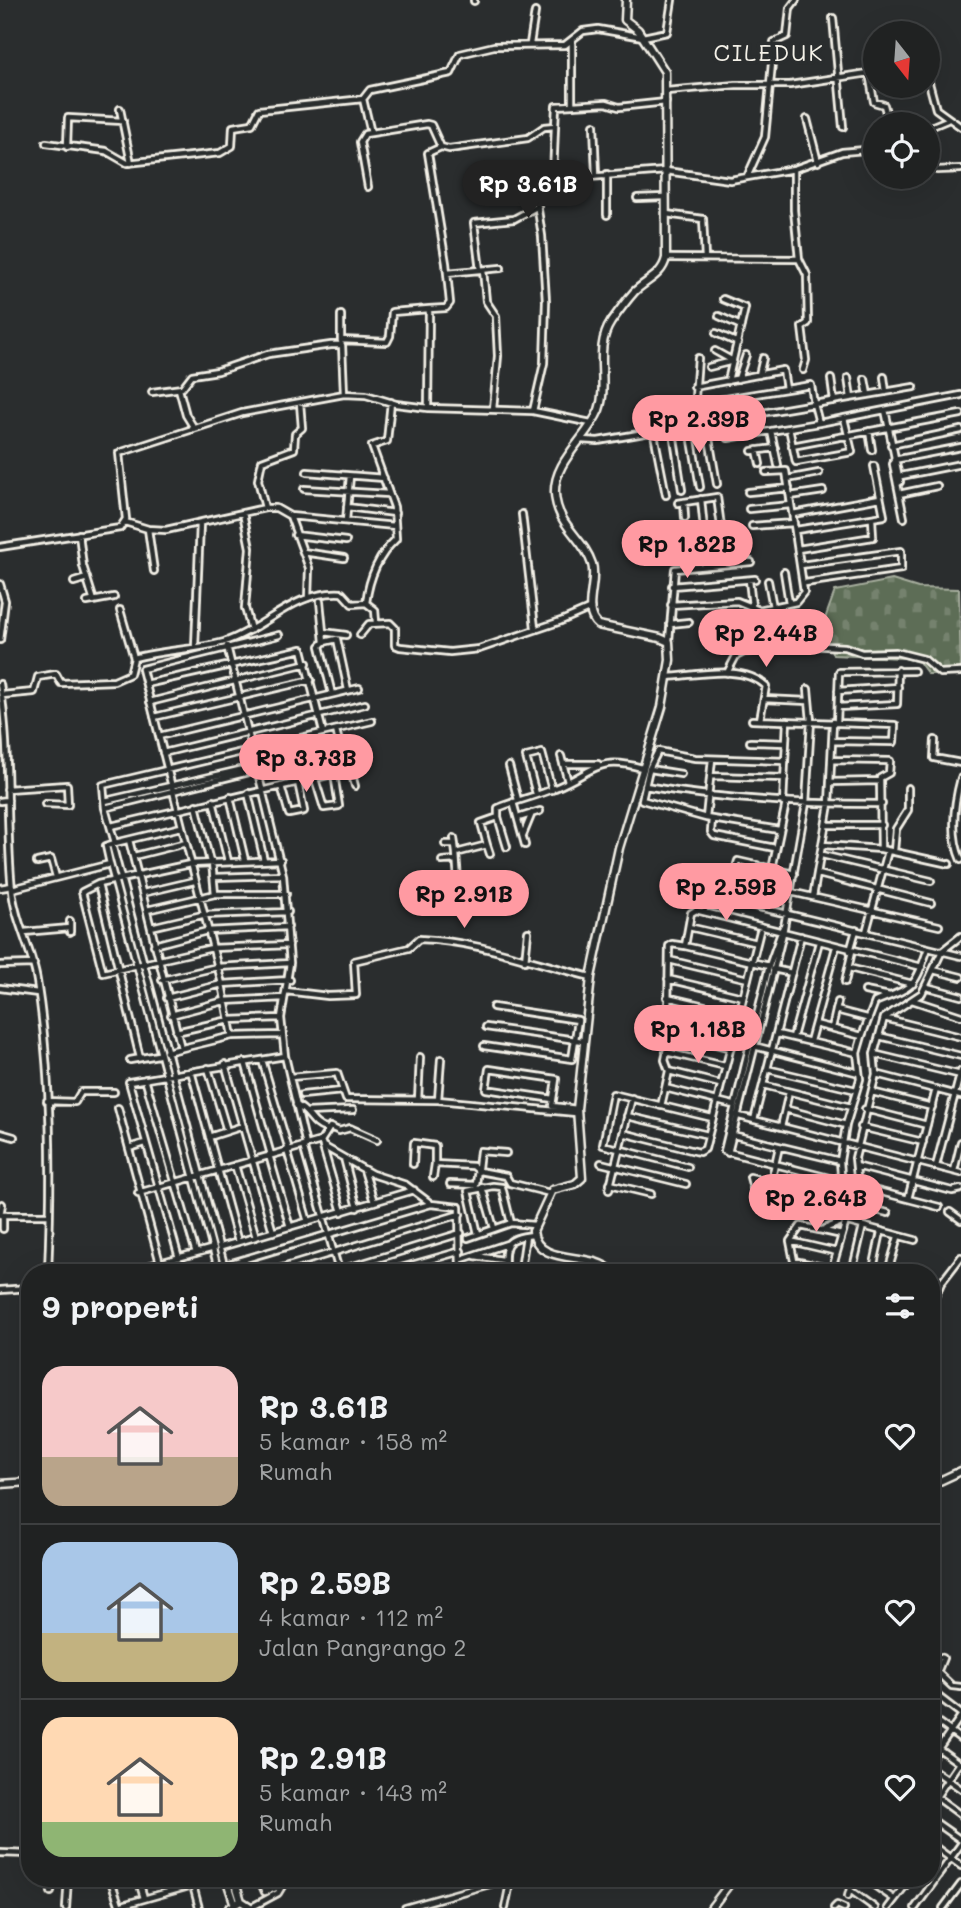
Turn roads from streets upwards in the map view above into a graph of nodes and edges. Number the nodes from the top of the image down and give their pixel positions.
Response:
1 (626, 0) edge
2 (672, 0) edge
3 (796, 0) edge
4 (535, 12) dead end
5 (832, 18) dead end
6 (643, 37) junction
7 (572, 41) junction
8 (530, 44) junction
9 (863, 74) edge
10 (839, 78) junction
11 (772, 85) junction
12 (666, 91) junction
13 (874, 98) edge
14 (932, 98) edge
15 (363, 99) junction
16 (666, 102) junction
17 (572, 104) junction
18 (120, 108) dead end
19 (886, 112) edge
20 (807, 119) dead end
21 (948, 120) junction
22 (122, 121) junction
23 (940, 123) edge
24 (594, 125) dead end
25 (555, 126) junction
26 (843, 127) dead end
27 (961, 127) edge
28 (371, 133) junction
29 (46, 143) dead end
30 (440, 146) junction
31 (67, 147) junction
32 (863, 150) edge
33 (818, 162) junction
34 (131, 163) junction
35 (794, 169) junction
36 (961, 169) edge
37 (940, 170) edge
38 (666, 171) junction
39 (607, 174) junction
40 (596, 175) junction
41 (554, 177) junction
42 (747, 178) junction
43 (368, 187) dead end
44 (664, 197) junction
45 (637, 198) dead end
46 (538, 206) junction
47 (666, 214) junction
48 (607, 215) dead end
49 (666, 258) junction
50 (705, 258) junction
51 (799, 259) junction
52 (501, 268) dead end
53 (482, 270) junction
54 (447, 273) junction
55 (723, 299) dead end
56 (429, 309) junction
57 (341, 315) dead end
58 (719, 316) dead end
59 (741, 326) junction
60 (716, 334) dead end
61 (342, 343) junction
62 (738, 343) junction
63 (715, 351) dead end
64 (723, 355) junction
65 (746, 355) dead end
66 (698, 358) dead end
67 (763, 358) dead end
68 (733, 361) junction
69 (721, 364) junction
70 (709, 367) dead end
71 (803, 370) dead end
72 (759, 375) junction
73 (884, 377) dead end
74 (848, 378) dead end
75 (738, 379) junction
76 (831, 379) dead end
77 (865, 379) dead end
78 (728, 381) junction
79 (694, 387) junction
80 (914, 387) dead end
81 (179, 389) junction
82 (786, 390) junction
83 (152, 392) dead end
84 (886, 392) junction
85 (344, 394) junction
86 (868, 395) junction
87 (961, 396) edge
88 (851, 398) junction
89 (834, 401) junction
90 (391, 402) junction
91 (300, 404) junction
92 (694, 404) junction
93 (814, 404) junction
94 (428, 408) junction
95 (493, 409) junction
96 (885, 410) junction
97 (533, 411) junction
98 (961, 414) edge
99 (724, 418) junction
100 (844, 418) junction
101 (706, 421) junction
102 (819, 422) junction
103 (591, 423) junction
104 (691, 423) junction
105 (672, 426) junction
106 (888, 427) junction
107 (194, 428) junction
108 (789, 428) junction
109 (653, 429) junction
110 (961, 430) edge
111 (771, 431) junction
112 (869, 431) junction
113 (848, 435) junction
114 (580, 440) junction
115 (891, 445) junction
116 (792, 446) junction
117 (961, 447) edge
118 (775, 448) junction
119 (872, 450) dead end
120 (894, 460) junction
121 (760, 464) dead end
122 (961, 464) edge
123 (778, 465) dead end
124 (874, 467) dead end
125 (766, 471) dead end
126 (307, 472) dead end
127 (819, 473) dead end
128 (350, 475) junction
129 (897, 477) junction
130 (384, 478) junction
131 (787, 479) junction
132 (717, 484) dead end
133 (701, 486) dead end
134 (937, 486) dead end
135 (789, 488) junction
136 (304, 489) dead end
137 (682, 490) dead end
138 (823, 491) dead end
139 (349, 492) junction
140 (748, 492) dead end
141 (389, 494) junction
142 (666, 495) dead end
143 (899, 495) junction
144 (790, 496) junction
145 (880, 498) junction
146 (701, 499) junction
147 (792, 505) junction
148 (347, 507) junction
149 (265, 508) junction
150 (749, 509) dead end
151 (243, 513) junction
152 (395, 513) junction
153 (522, 514) dead end
154 (793, 514) junction
155 (290, 516) junction
156 (685, 518) dead end
157 (904, 518) dead end
158 (872, 519) junction
159 (346, 521) junction
160 (125, 522) junction
161 (200, 523) junction
162 (794, 523) junction
163 (395, 526) junction
164 (752, 526) dead end
165 (148, 529) junction
166 (796, 530) junction
167 (79, 534) junction
168 (295, 536) junction
169 (705, 540) dead end
170 (346, 541) dead end
171 (0, 547) edge
172 (798, 549) junction
173 (303, 552) junction
174 (344, 558) dead end
175 (751, 562) dead end
176 (726, 564) junction
177 (802, 565) junction
178 (154, 571) dead end
179 (784, 572) dead end
180 (87, 578) junction
181 (755, 579) dead end
182 (749, 580) junction
183 (768, 581) dead end
184 (74, 582) dead end
185 (804, 583) junction
186 (0, 584) edge
187 (672, 586) junction
188 (114, 597) dead end
189 (308, 598) junction
190 (94, 601) junction
191 (320, 601) dead end
192 (87, 602) dead end
193 (366, 603) junction
194 (789, 603) junction
195 (671, 606) junction
196 (752, 606) junction
197 (773, 607) junction
198 (591, 608) junction
199 (120, 610) dead end
200 (376, 622) junction
201 (689, 622) dead end
202 (670, 624) junction
203 (535, 628) junction
204 (251, 630) junction
205 (323, 632) junction
206 (279, 635) dead end
207 (346, 635) dead end
208 (360, 635) dead end
209 (336, 637) junction
210 (0, 640) edge
211 (227, 641) junction
212 (324, 642) junction
213 (669, 642) junction
214 (195, 647) junction
215 (228, 648) junction
216 (134, 658) junction
217 (307, 663) junction
218 (232, 664) junction
219 (898, 670) junction
220 (914, 671) dead end
221 (961, 672) edge
222 (727, 673) junction
223 (668, 677) junction
224 (236, 680) junction
225 (311, 680) junction
226 (0, 684) edge
227 (146, 684) junction
228 (898, 687) junction
229 (359, 688) dead end
230 (808, 689) dead end
231 (348, 690) junction
232 (838, 691) junction
233 (332, 694) junction
234 (2, 695) junction
235 (241, 698) junction
236 (315, 698) junction
237 (764, 699) junction
238 (808, 701) junction
239 (150, 702) junction
240 (365, 704) dead end
241 (838, 707) junction
242 (245, 715) junction
243 (319, 716) junction
244 (154, 717) junction
245 (752, 720) dead end
246 (760, 720) junction
247 (372, 721) dead end
248 (787, 721) junction
249 (811, 721) junction
250 (3, 722) edge
251 (835, 723) junction
252 (336, 730) junction
253 (249, 731) junction
254 (323, 732) junction
255 (159, 736) junction
256 (935, 740) dead end
257 (833, 741) junction
258 (750, 742) dead end
259 (786, 743) junction
260 (341, 746) junction
261 (254, 748) junction
262 (163, 753) junction
263 (561, 756) dead end
264 (712, 759) junction
265 (831, 760) junction
266 (785, 761) junction
267 (961, 763) edge
268 (563, 764) junction
269 (599, 764) junction
270 (509, 766) dead end
271 (645, 768) junction
272 (258, 769) junction
273 (167, 770) junction
274 (346, 771) junction
275 (334, 774) junction
276 (681, 774) dead end
277 (712, 776) junction
278 (785, 778) junction
279 (961, 778) edge
280 (315, 779) junction
281 (880, 781) junction
282 (298, 782) junction
283 (568, 782) junction
284 (830, 782) junction
285 (960, 785) edge
286 (281, 786) junction
287 (355, 786) dead end
288 (645, 786) junction
289 (908, 788) dead end
290 (7, 789) junction
291 (172, 789) junction
292 (552, 789) junction
293 (264, 790) junction
294 (248, 793) junction
295 (536, 795) junction
296 (230, 797) junction
297 (710, 797) junction
298 (8, 800) junction
299 (0, 801) edge
300 (105, 801) junction
301 (213, 801) junction
302 (515, 801) junction
303 (784, 803) junction
304 (806, 803) junction
305 (45, 804) dead end
306 (829, 804) junction
307 (882, 804) junction
308 (196, 805) junction
309 (961, 806) edge
310 (954, 807) junction
311 (105, 808) junction
312 (177, 810) junction
313 (540, 811) dead end
314 (532, 813) junction
315 (498, 817) junction
316 (518, 818) junction
317 (709, 818) junction
318 (826, 825) junction
319 (882, 825) junction
320 (111, 826) junction
321 (958, 826) edge
322 (181, 827) junction
323 (779, 830) junction
324 (523, 836) junction
325 (129, 840) junction
326 (186, 843) junction
327 (111, 844) junction
328 (445, 844) dead end
329 (487, 845) junction
330 (525, 845) dead end
331 (823, 845) junction
332 (507, 847) dead end
333 (958, 847) edge
334 (775, 848) junction
335 (881, 849) junction
336 (891, 851) junction
337 (456, 853) junction
338 (490, 854) dead end
339 (822, 855) junction
340 (134, 856) junction
341 (246, 860) junction
342 (264, 860) junction
343 (281, 860) junction
344 (456, 860) junction
345 (961, 860) edge
346 (228, 861) junction
347 (442, 861) dead end
348 (37, 862) dead end
349 (211, 862) junction
350 (110, 864) junction
351 (190, 864) junction
352 (948, 864) dead end
353 (757, 865) junction
354 (772, 869) junction
355 (883, 869) junction
356 (794, 874) junction
357 (818, 874) junction
358 (138, 875) junction
359 (283, 875) junction
360 (56, 877) junction
361 (215, 877) junction
362 (117, 880) junction
363 (194, 881) junction
364 (436, 881) dead end
365 (931, 881) dead end
366 (98, 884) junction
367 (0, 888) edge
368 (12, 888) junction
369 (878, 889) junction
370 (791, 892) junction
371 (143, 893) junction
372 (215, 894) junction
373 (286, 894) junction
374 (813, 897) junction
375 (198, 898) junction
376 (726, 899) junction
377 (931, 903) dead end
378 (747, 904) junction
379 (147, 910) junction
380 (872, 910) junction
381 (288, 912) junction
382 (704, 912) junction
383 (786, 913) junction
384 (202, 915) junction
385 (70, 921) dead end
386 (939, 926) dead end
387 (151, 927) junction
388 (689, 927) junction
389 (288, 928) junction
390 (781, 930) junction
391 (856, 930) junction
392 (207, 931) junction
393 (760, 931) dead end
394 (24, 932) junction
395 (528, 932) dead end
396 (866, 932) junction
397 (801, 936) junction
398 (961, 936) edge
399 (819, 942) junction
400 (757, 943) junction
401 (154, 945) junction
402 (289, 945) junction
403 (685, 946) junction
404 (836, 947) junction
405 (212, 948) junction
406 (930, 948) junction
407 (851, 951) junction
408 (940, 951) junction
409 (961, 956) edge
410 (668, 960) junction
411 (525, 961) junction
412 (752, 961) junction
413 (158, 962) junction
414 (290, 963) junction
415 (33, 964) junction
416 (0, 965) edge
417 (139, 967) junction
418 (217, 967) junction
419 (771, 967) junction
420 (922, 967) junction
421 (849, 968) junction
422 (933, 970) junction
423 (119, 972) junction
424 (792, 973) junction
425 (961, 976) edge
426 (591, 977) junction
427 (668, 979) junction
428 (748, 979) junction
429 (162, 980) junction
430 (290, 980) junction
431 (845, 982) dead end
432 (222, 984) junction
433 (914, 984) junction
434 (927, 987) junction
435 (0, 988) edge
436 (286, 991) junction
437 (865, 991) dead end
438 (38, 993) junction
439 (894, 996) junction
440 (961, 996) edge
441 (667, 997) junction
442 (743, 997) junction
443 (167, 998) junction
444 (283, 998) junction
445 (912, 1000) junction
446 (224, 1001) junction
447 (838, 1002) dead end
448 (493, 1007) dead end
449 (836, 1010) junction
450 (739, 1014) junction
451 (170, 1015) junction
452 (961, 1016) edge
453 (674, 1017) junction
454 (281, 1018) junction
455 (867, 1018) junction
456 (884, 1018) junction
457 (229, 1020) junction
458 (815, 1024) junction
459 (486, 1027) dead end
460 (832, 1028) junction
461 (735, 1031) junction
462 (176, 1032) junction
463 (671, 1033) junction
464 (776, 1034) junction
465 (283, 1035) junction
466 (862, 1035) junction
467 (232, 1036) junction
468 (878, 1036) junction
469 (793, 1037) junction
470 (961, 1037) edge
471 (575, 1040) junction
472 (583, 1041) junction
473 (732, 1041) junction
474 (810, 1041) junction
475 (484, 1046) dead end
476 (751, 1046) junction
477 (181, 1048) junction
478 (731, 1048) junction
479 (771, 1050) junction
480 (666, 1052) junction
481 (858, 1053) junction
482 (162, 1054) junction
483 (874, 1054) junction
484 (285, 1056) junction
485 (961, 1056) edge
486 (140, 1058) junction
487 (420, 1058) dead end
488 (441, 1059) dead end
489 (130, 1060) dead end
490 (262, 1060) junction
491 (245, 1062) junction
492 (225, 1064) junction
493 (725, 1066) junction
494 (208, 1068) junction
495 (767, 1069) junction
496 (191, 1071) junction
497 (669, 1071) junction
498 (859, 1073) junction
499 (876, 1074) junction
500 (961, 1074) edge
501 (169, 1075) junction
502 (290, 1077) junction
503 (145, 1079) junction
504 (720, 1084) junction
505 (763, 1085) junction
506 (665, 1088) junction
507 (936, 1089) junction
508 (856, 1090) junction
509 (342, 1091) junction
510 (789, 1092) junction
511 (872, 1092) junction
512 (114, 1093) dead end
513 (302, 1095) dead end
514 (958, 1095) edge
515 (632, 1098) junction
516 (553, 1099) junction
517 (418, 1100) junction
518 (438, 1100) junction
519 (47, 1101) junction
520 (716, 1101) junction
521 (296, 1105) junction
522 (733, 1105) junction
523 (661, 1106) junction
524 (851, 1107) junction
525 (932, 1107) junction
526 (118, 1108) dead end
527 (785, 1109) junction
528 (865, 1109) junction
529 (352, 1110) dead end
530 (576, 1111) junction
531 (307, 1112) junction
532 (734, 1115) junction
533 (627, 1116) junction
534 (712, 1118) junction
535 (754, 1120) junction
536 (846, 1125) junction
537 (927, 1125) junction
538 (243, 1126) junction
539 (781, 1127) junction
540 (861, 1127) junction
541 (326, 1129) junction
542 (227, 1131) junction
543 (0, 1132) edge
544 (623, 1133) junction
545 (708, 1135) junction
546 (733, 1135) junction
547 (14, 1137) dead end
548 (209, 1137) junction
549 (377, 1140) dead end
550 (923, 1142) junction
551 (961, 1142) edge
552 (145, 1143) junction
553 (322, 1143) junction
554 (845, 1143) junction
555 (305, 1145) junction
556 (856, 1145) junction
557 (779, 1147) junction
558 (129, 1148) junction
559 (619, 1149) junction
560 (288, 1150) junction
561 (506, 1153) dead end
562 (728, 1153) junction
563 (270, 1155) junction
564 (343, 1157) junction
565 (253, 1160) junction
566 (840, 1161) junction
567 (918, 1161) junction
568 (601, 1163) dead end
569 (413, 1164) dead end
570 (435, 1164) junction
571 (775, 1164) junction
572 (235, 1165) junction
573 (856, 1166) junction
574 (936, 1166) junction
575 (614, 1167) junction
576 (688, 1167) dead end
577 (364, 1169) junction
578 (476, 1169) junction
579 (218, 1170) junction
580 (954, 1171) junction
581 (961, 1172) edge
582 (201, 1175) junction
583 (194, 1177) junction
584 (433, 1177) dead end
585 (841, 1181) junction
586 (913, 1181) junction
587 (176, 1182) junction
588 (771, 1182) junction
589 (610, 1184) junction
590 (686, 1184) dead end
591 (450, 1185) dead end
592 (858, 1186) junction
593 (158, 1187) junction
594 (482, 1187) junction
595 (961, 1189) edge
596 (414, 1190) junction
597 (609, 1191) dead end
598 (138, 1193) junction
599 (550, 1193) junction
600 (651, 1194) dead end
601 (834, 1197) junction
602 (908, 1199) junction
603 (374, 1202) junction
604 (2, 1204) dead end
605 (431, 1204) junction
606 (852, 1204) junction
607 (939, 1207) dead end
608 (357, 1208) junction
609 (950, 1212) dead end
610 (342, 1213) junction
611 (887, 1213) dead end
612 (460, 1214) junction
613 (1, 1215) edge
614 (48, 1215) junction
615 (324, 1218) junction
616 (961, 1220) edge
617 (845, 1221) junction
618 (308, 1222) junction
619 (511, 1223) junction
620 (534, 1225) junction
621 (863, 1226) junction
622 (290, 1227) junction
623 (494, 1228) junction
624 (3, 1230) dead end
625 (822, 1230) junction
626 (273, 1232) junction
627 (881, 1232) junction
628 (461, 1233) junction
629 (478, 1234) junction
630 (842, 1235) junction
631 (328, 1236) junction
632 (529, 1236) junction
633 (256, 1237) junction
634 (898, 1237) junction
635 (468, 1238) dead end
636 (915, 1240) dead end
637 (790, 1241) junction
638 (239, 1242) junction
639 (507, 1244) junction
640 (221, 1247) junction
641 (214, 1248) junction
642 (461, 1251) junction
643 (837, 1252) junction
644 (196, 1253) junction
645 (334, 1254) junction
646 (475, 1256) junction
647 (961, 1257) edge
648 (179, 1258) junction
649 (245, 1259) junction
650 (462, 1259) junction
651 (503, 1260) junction
652 (160, 1263) junction
653 (48, 1264) edge
654 (156, 1264) edge
655 (218, 1264) edge
656 (226, 1264) edge
657 (229, 1264) edge
658 (245, 1264) edge
659 (298, 1264) edge
660 (336, 1264) edge
661 (362, 1264) edge
662 (415, 1264) edge
663 (461, 1264) edge
664 (504, 1264) edge
665 (522, 1264) edge
666 (603, 1264) edge
667 (805, 1264) edge
668 (834, 1264) edge
669 (854, 1264) edge
670 (874, 1264) edge
671 (890, 1264) edge
672 (940, 1285) edge
673 (21, 1289) edge
674 (0, 1290) edge
675 (961, 1471) edge
676 (940, 1481) edge
677 (21, 1483) edge
678 (0, 1484) edge
679 (940, 1679) edge
680 (961, 1687) edge
681 (940, 1698) edge
682 (961, 1715) edge
683 (940, 1724) edge
684 (950, 1731) junction
685 (961, 1739) edge
686 (940, 1745) edge
687 (940, 1749) edge
688 (960, 1764) edge
689 (940, 1774) edge
690 (948, 1779) junction
691 (940, 1788) edge
692 (961, 1789) edge
693 (940, 1799) edge
694 (961, 1815) edge
695 (940, 1826) edge
696 (961, 1842) edge
697 (940, 1852) edge
698 (0, 1853) edge
699 (21, 1854) edge
700 (951, 1858) junction
701 (961, 1866) edge
702 (940, 1873) edge
703 (961, 1884) edge
704 (51, 1887) edge
705 (67, 1887) edge
706 (113, 1887) edge
707 (141, 1887) edge
708 (168, 1887) edge
709 (185, 1887) edge
710 (194, 1887) edge
711 (229, 1887) edge
712 (280, 1887) edge
713 (479, 1887) edge
714 (509, 1887) edge
715 (727, 1887) edge
716 (851, 1887) edge
717 (877, 1887) edge
718 (904, 1887) edge
719 (930, 1887) edge
720 (169, 1891) junction
721 (51, 1892) dead end
722 (144, 1898) junction
723 (894, 1899) junction
724 (234, 1904) edge
725 (120, 1907) edge
726 (66, 1908) edge
727 (199, 1908) edge
728 (252, 1908) edge
729 (405, 1908) edge
730 (505, 1908) edge
731 (711, 1908) edge
732 (834, 1908) edge
733 (844, 1908) edge
734 (875, 1908) edge
735 (888, 1908) edge
736 (915, 1908) edge
737 (943, 1908) edge

1 - 6 street
2 - 6 street
3 - 11 street
4 - 8 street
5 - 10 street
6 - 7 street
6 - 12 street
7 - 8 street
7 - 17 street
8 - 15 street
9 - 10 street
10 - 11 street
10 - 26 street
11 - 12 street
11 - 42 street
12 - 16 street
13 - 19 street
14 - 21 street
15 - 28 street
15 - 34 street
16 - 17 street
16 - 38 street
17 - 25 street
18 - 22 street
20 - 33 street
21 - 23 street
21 - 27 street
22 - 31 street
22 - 34 street
24 - 40 street
25 - 30 street
25 - 41 street
28 - 30 street
28 - 43 street
29 - 31 street
30 - 54 street
31 - 34 street
32 - 33 street
33 - 35 street
35 - 42 street
35 - 51 street
36 - 37 street
38 - 39 street
38 - 42 street
38 - 44 street
39 - 40 street
39 - 48 street
40 - 41 street
41 - 46 street
44 - 45 street
44 - 47 street
46 - 53 street
46 - 97 street
47 - 49 street
47 - 50 street
49 - 50 street
49 - 103 street
50 - 51 street
51 - 71 street
52 - 53 street
53 - 54 street
53 - 95 street
54 - 56 street
55 - 59 street
56 - 61 street
56 - 94 street
57 - 61 street
58 - 59 street
59 - 62 street
60 - 62 street
61 - 81 street
61 - 85 street
62 - 68 street
63 - 64 street
64 - 68 street
64 - 69 street
65 - 75 street
66 - 79 street
67 - 72 street
68 - 69 street
68 - 78 street
69 - 70 street
72 - 75 street
72 - 82 street
73 - 84 street
74 - 88 street
75 - 78 street
76 - 89 street
77 - 86 street
78 - 79 street
79 - 92 street
80 - 84 street
81 - 83 street
81 - 107 street
82 - 92 street
82 - 93 street
84 - 86 street
85 - 90 street
85 - 91 street
86 - 88 street
87 - 96 street
88 - 89 street
89 - 93 street
90 - 94 street
90 - 130 street
91 - 107 street
91 - 149 street
92 - 104 street
93 - 99 street
93 - 102 street
94 - 95 street
95 - 97 street
96 - 100 street
96 - 106 street
97 - 103 street
98 - 106 street
99 - 101 street
99 - 111 street
100 - 102 street
100 - 113 street
101 - 104 street
101 - 132 street
102 - 108 street
103 - 114 street
104 - 105 street
104 - 133 street
105 - 109 street
105 - 137 street
106 - 112 street
106 - 115 street
107 - 160 street
108 - 111 street
108 - 116 street
109 - 114 street
109 - 142 street
110 - 115 street
111 - 118 street
112 - 113 street
112 - 119 street
113 - 116 street
113 - 116 street
114 - 198 street
115 - 120 street
117 - 120 street
118 - 121 street
118 - 123 street
120 - 129 street
122 - 129 street
124 - 145 street
125 - 131 street
126 - 128 street
127 - 131 street
128 - 130 street
128 - 139 street
129 - 143 street
130 - 141 street
131 - 135 street
134 - 143 street
135 - 140 street
135 - 144 street
136 - 139 street
138 - 144 street
139 - 141 street
139 - 148 street
141 - 152 street
143 - 157 street
144 - 147 street
145 - 154 street
145 - 158 street
146 - 156 street
146 - 169 street
146 - 176 street
147 - 150 street
147 - 154 street
148 - 152 street
148 - 159 street
149 - 151 street
149 - 155 street
151 - 161 street
151 - 204 street
152 - 163 street
153 - 203 street
154 - 162 street
155 - 159 street
155 - 168 street
158 - 166 street
158 - 172 street
159 - 163 street
160 - 165 street
160 - 167 street
161 - 165 street
161 - 214 street
162 - 164 street
162 - 166 street
163 - 193 street
165 - 178 street
166 - 172 street
167 - 171 street
167 - 180 street
168 - 170 street
168 - 173 street
172 - 177 street
173 - 174 street
173 - 189 street
175 - 176 street
176 - 187 street
177 - 185 street
177 - 185 street
179 - 194 street
180 - 184 street
180 - 190 street
181 - 182 street
182 - 187 street
182 - 196 street
183 - 197 street
185 - 194 street
186 - 210 street
187 - 195 street
188 - 190 street
189 - 193 street
189 - 204 street
190 - 192 street
191 - 205 street
193 - 200 street
194 - 197 street
195 - 196 street
195 - 202 street
196 - 197 street
198 - 203 street
198 - 213 street
199 - 216 street
200 - 203 street
200 - 208 street
201 - 202 street
202 - 213 street
204 - 211 street
205 - 209 street
205 - 212 street
206 - 215 street
207 - 209 street
209 - 212 street
209 - 231 street
211 - 214 street
211 - 215 street
212 - 233 street
213 - 223 street
214 - 216 street
215 - 218 street
215 - 227 street
216 - 234 street
217 - 218 street
217 - 224 street
217 - 225 street
218 - 224 street
218 - 227 street
219 - 220 street
219 - 228 street
219 - 232 street
221 - 222 street
222 - 223 street
222 - 237 street
223 - 271 street
224 - 235 street
224 - 239 street
225 - 235 street
225 - 236 street
226 - 234 street
227 - 239 street
228 - 232 street
228 - 241 street
229 - 231 street
230 - 238 street
231 - 233 street
232 - 241 street
233 - 236 street
234 - 250 street
235 - 242 street
235 - 244 street
236 - 242 street
236 - 243 street
237 - 238 street
237 - 246 street
238 - 249 street
239 - 244 street
240 - 243 street
241 - 251 street
242 - 253 street
242 - 255 street
243 - 253 street
243 - 254 street
244 - 255 street
245 - 246 street
246 - 248 street
247 - 252 street
248 - 249 street
248 - 259 street
249 - 251 street
249 - 304 street
250 - 290 street
251 - 257 street
251 - 257 street
252 - 254 street
252 - 260 street
253 - 261 street
253 - 262 street
254 - 261 street
255 - 262 street
256 - 267 street
257 - 265 street
258 - 259 street
259 - 266 street
260 - 272 street
260 - 274 street
261 - 272 street
261 - 273 street
262 - 273 street
263 - 268 street
264 - 266 street
264 - 271 street
264 - 277 street
265 - 281 street
265 - 284 street
266 - 278 street
268 - 269 street
268 - 283 street
269 - 271 street
269 - 283 street
270 - 302 street
271 - 276 street
271 - 288 street
271 - 426 street
272 - 291 street
272 - 293 street
273 - 291 street
273 - 300 street
274 - 275 street
274 - 287 street
275 - 280 street
275 - 280 street
277 - 278 street
277 - 297 street
278 - 303 street
279 - 285 street
280 - 282 street
281 - 284 street
281 - 307 street
282 - 286 street
282 - 286 street
283 - 292 street
284 - 306 street
285 - 310 street
286 - 293 street
288 - 297 street
288 - 317 street
289 - 336 street
290 - 298 street
290 - 305 street
291 - 300 street
291 - 311 street
291 - 312 street
292 - 295 street
292 - 295 street
293 - 294 street
293 - 343 street
294 - 296 street
294 - 342 street
295 - 302 street
296 - 301 street
296 - 341 street
297 - 303 street
297 - 317 street
298 - 299 street
298 - 368 street
300 - 311 street
301 - 308 street
301 - 346 street
302 - 315 street
302 - 316 street
303 - 304 street
303 - 323 street
304 - 306 street
304 - 356 street
306 - 307 street
306 - 318 street
307 - 319 street
308 - 312 street
308 - 349 street
309 - 310 street
310 - 321 street
311 - 320 street
312 - 320 street
312 - 322 street
313 - 314 street
314 - 316 street
314 - 324 street
315 - 329 street
315 - 332 street
316 - 324 street
317 - 323 street
317 - 334 street
318 - 319 street
318 - 331 street
319 - 335 street
320 - 327 street
321 - 333 street
322 - 325 street
322 - 326 street
323 - 334 street
324 - 330 street
325 - 327 street
325 - 340 street
326 - 340 street
326 - 351 street
327 - 350 street
327 - 362 street
328 - 337 street
329 - 337 street
329 - 338 street
331 - 335 street
331 - 339 street
333 - 345 street
334 - 354 street
335 - 336 street
336 - 352 street
336 - 355 street
337 - 344 street
339 - 355 street
339 - 357 street
340 - 358 street
341 - 342 street
341 - 346 street
342 - 343 street
343 - 359 street
344 - 347 street
344 - 364 street
346 - 349 street
348 - 360 street
349 - 351 street
349 - 361 street
350 - 360 street
350 - 362 street
351 - 358 street
351 - 363 street
353 - 354 street
353 - 376 street
353 - 378 street
354 - 356 street
355 - 365 street
355 - 369 street
356 - 370 street
357 - 369 street
357 - 374 street
358 - 362 street
358 - 371 street
359 - 361 street
359 - 373 street
360 - 368 street
361 - 372 street
362 - 366 street
362 - 417 street
363 - 371 street
363 - 375 street
366 - 423 street
366 - 423 street
367 - 368 street
368 - 394 street
369 - 377 street
369 - 380 street
370 - 374 street
370 - 383 street
371 - 379 street
372 - 373 street
372 - 375 street
373 - 381 street
374 - 380 street
375 - 379 street
375 - 384 street
376 - 378 street
376 - 382 street
378 - 383 street
379 - 387 street
380 - 386 street
380 - 396 street
381 - 384 street
381 - 389 street
382 - 388 street
382 - 390 street
383 - 390 street
383 - 391 street
384 - 387 street
384 - 392 street
385 - 394 street
387 - 401 street
388 - 400 street
388 - 403 street
389 - 392 street
389 - 402 street
390 - 397 street
390 - 419 street
391 - 396 street
391 - 407 street
392 - 401 street
392 - 405 street
393 - 400 street
394 - 415 street
395 - 411 street
396 - 406 street
397 - 399 street
397 - 424 street
398 - 408 street
399 - 404 street
399 - 469 street
400 - 412 street
401 - 413 street
402 - 405 street
402 - 414 street
403 - 410 street
403 - 412 street
404 - 407 street
404 - 458 street
405 - 413 street
405 - 418 street
406 - 408 street
406 - 420 street
407 - 420 street
407 - 421 street
408 - 409 street
408 - 422 street
410 - 427 street
410 - 428 street
411 - 426 street
411 - 436 street
412 - 419 street
412 - 428 street
413 - 417 street
413 - 429 street
414 - 418 street
414 - 430 street
415 - 416 street
415 - 438 street
417 - 423 street
417 - 482 street
418 - 429 street
418 - 432 street
419 - 424 street
419 - 476 street
420 - 433 street
421 - 431 street
421 - 433 street
422 - 425 street
422 - 434 street
423 - 486 street
424 - 464 street
426 - 472 street
427 - 441 street
427 - 442 street
428 - 442 street
429 - 443 street
430 - 432 street
430 - 436 street
432 - 443 street
432 - 446 street
433 - 439 street
434 - 440 street
434 - 445 street
435 - 438 street
436 - 444 street
437 - 439 street
438 - 519 street
439 - 455 street
441 - 450 street
441 - 453 street
442 - 450 street
443 - 451 street
444 - 446 street
444 - 454 street
445 - 452 street
445 - 456 street
446 - 451 street
446 - 457 street
447 - 449 street
448 - 471 street
449 - 455 street
449 - 460 street
450 - 461 street
451 - 462 street
453 - 461 street
453 - 463 street
454 - 457 street
454 - 465 street
455 - 466 street
456 - 468 street
456 - 470 street
457 - 462 street
457 - 467 street
458 - 460 street
458 - 474 street
459 - 471 street
460 - 466 street
461 - 473 street
462 - 477 street
463 - 478 street
463 - 480 street
464 - 469 street
464 - 479 street
465 - 467 street
465 - 484 street
466 - 481 street
467 - 477 street
468 - 483 street
468 - 485 street
469 - 474 street
471 - 472 street
471 - 475 street
472 - 530 street
473 - 476 street
473 - 478 street
474 - 481 street
476 - 479 street
476 - 522 street
476 - 532 street
477 - 482 street
478 - 493 street
479 - 495 street
479 - 498 street
480 - 493 street
480 - 497 street
481 - 498 street
482 - 486 street
482 - 501 street
483 - 499 street
483 - 500 street
484 - 490 street
484 - 502 street
486 - 489 street
487 - 517 street
488 - 518 street
490 - 491 street
490 - 560 street
491 - 492 street
491 - 563 street
492 - 494 street
492 - 538 street
493 - 504 street
494 - 496 street
494 - 542 street
495 - 505 street
495 - 508 street
496 - 501 street
496 - 548 street
497 - 504 street
497 - 506 street
498 - 508 street
499 - 507 street
499 - 511 street
500 - 514 street
501 - 503 street
501 - 582 street
501 - 583 street
502 - 509 street
502 - 521 street
503 - 552 street
503 - 587 street
504 - 520 street
505 - 510 street
505 - 535 street
506 - 520 street
506 - 523 street
507 - 514 street
507 - 525 street
508 - 524 street
509 - 513 street
509 - 517 street
510 - 524 street
510 - 527 street
511 - 525 street
511 - 528 street
512 - 519 street
514 - 574 street
515 - 523 street
515 - 533 street
515 - 559 street
516 - 516 street
516 - 530 street
517 - 518 street
518 - 530 street
519 - 614 street
520 - 522 street
520 - 534 street
521 - 531 street
521 - 555 street
522 - 532 street
523 - 534 street
524 - 536 street
525 - 537 street
526 - 558 street
527 - 536 street
527 - 539 street
528 - 537 street
528 - 540 street
529 - 531 street
530 - 599 street
531 - 541 street
532 - 535 street
532 - 546 street
532 - 562 street
533 - 544 street
533 - 545 street
534 - 545 street
535 - 539 street
536 - 554 street
537 - 550 street
538 - 542 street
538 - 565 street
539 - 554 street
540 - 550 street
540 - 556 street
541 - 549 street
541 - 553 street
542 - 548 street
543 - 547 street
544 - 545 street
544 - 559 street
546 - 557 street
546 - 562 street
548 - 579 street
550 - 567 street
551 - 580 street
552 - 558 street
552 - 593 street
553 - 555 street
553 - 564 street
553 - 610 street
554 - 556 street
554 - 566 street
555 - 560 street
555 - 615 street
556 - 567 street
556 - 573 street
557 - 566 street
557 - 571 street
558 - 598 street
559 - 575 street
559 - 576 street
560 - 563 street
560 - 618 street
561 - 578 street
562 - 571 street
563 - 565 street
563 - 622 street
564 - 577 street
564 - 608 street
565 - 572 street
565 - 626 street
566 - 585 street
567 - 574 street
567 - 586 street
568 - 575 street
569 - 570 street
570 - 578 street
570 - 584 street
571 - 585 street
571 - 588 street
572 - 579 street
572 - 633 street
573 - 586 street
573 - 592 street
574 - 580 street
575 - 589 street
575 - 590 street
577 - 596 street
577 - 603 street
578 - 591 street
578 - 599 street
579 - 582 street
579 - 638 street
580 - 581 street
582 - 583 street
582 - 640 street
583 - 587 street
583 - 641 street
585 - 601 street
586 - 595 street
586 - 602 street
587 - 593 street
587 - 644 street
588 - 601 street
588 - 601 street
589 - 597 street
589 - 600 street
592 - 602 street
592 - 606 street
593 - 598 street
593 - 648 street
594 - 619 street
594 - 623 street
594 - 629 street
596 - 603 street
596 - 605 street
598 - 652 street
599 - 620 street
602 - 607 street
603 - 608 street
604 - 613 street
605 - 612 street
605 - 631 street
606 - 611 street
606 - 617 street
608 - 610 street
609 - 616 street
610 - 615 street
612 - 628 street
612 - 645 street
613 - 614 street
613 - 624 street
614 - 653 street
615 - 618 street
615 - 631 street
617 - 621 street
617 - 625 street
617 - 630 street
618 - 622 street
619 - 620 street
619 - 623 street
620 - 632 street
621 - 627 street
621 - 669 street
622 - 626 street
623 - 629 street
625 - 630 street
625 - 637 street
626 - 633 street
627 - 634 street
627 - 670 street
628 - 642 street
628 - 661 street
629 - 635 street
630 - 643 street
631 - 645 street
631 - 649 street
632 - 639 street
632 - 665 street
632 - 666 street
633 - 638 street
634 - 636 street
634 - 671 street
637 - 643 street
637 - 667 street
638 - 640 street
639 - 646 street
639 - 651 street
640 - 656 street
641 - 644 street
641 - 655 street
642 - 650 street
642 - 662 street
643 - 668 street
644 - 648 street
645 - 659 street
645 - 660 street
646 - 650 street
646 - 651 street
647 - 672 street
648 - 652 street
649 - 657 street
649 - 658 street
650 - 663 street
651 - 664 street
652 - 654 street
673 - 674 street
675 - 676 street
677 - 678 street
679 - 680 street
681 - 682 street
682 - 684 street
683 - 684 street
684 - 685 street
684 - 686 street
687 - 688 street
688 - 690 street
689 - 690 street
690 - 691 street
690 - 692 street
693 - 694 street
695 - 696 street
696 - 700 street
697 - 700 street
698 - 699 street
700 - 701 street
700 - 702 street
703 - 737 street
704 - 721 street
705 - 726 street
706 - 725 street
707 - 722 street
708 - 720 street
709 - 720 street
710 - 727 street
711 - 724 street
712 - 728 street
713 - 729 street
714 - 730 street
715 - 731 street
716 - 734 street
717 - 723 street
718 - 723 street
719 - 736 street
720 - 722 street
722 - 725 street
723 - 735 street
724 - 728 street
732 - 733 street

